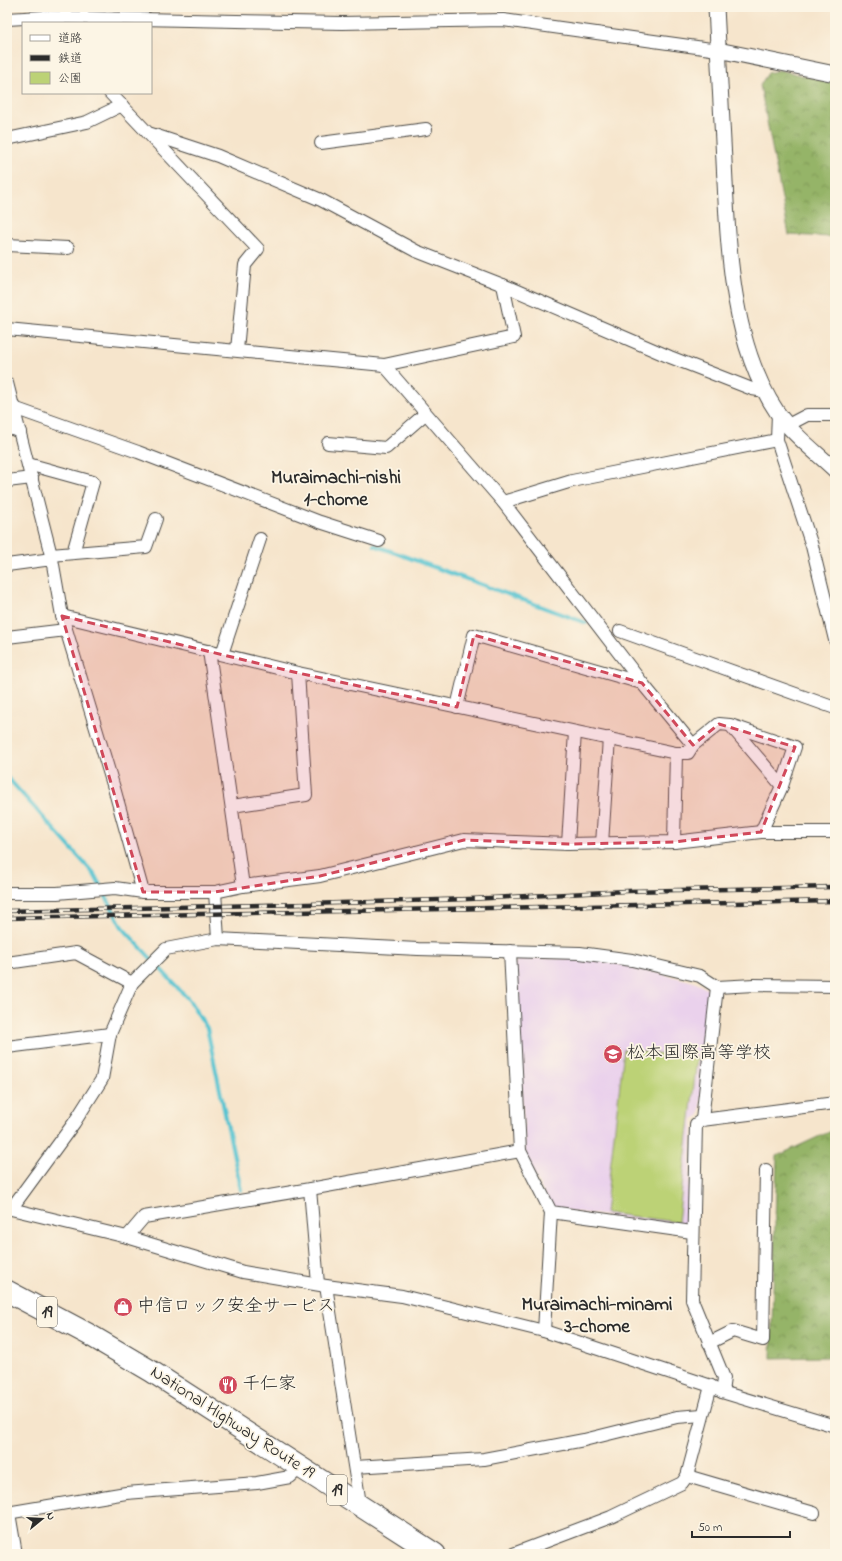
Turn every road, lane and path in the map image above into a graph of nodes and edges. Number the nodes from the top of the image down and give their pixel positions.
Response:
1 (716, 7) edge
2 (7, 20) edge
3 (45, 20) edge
4 (718, 50) junction
5 (835, 74) edge
6 (111, 94) edge
7 (122, 105) junction
8 (426, 129) dead end
9 (148, 133) junction
10 (7, 139) edge
11 (321, 143) dead end
12 (7, 245) edge
13 (68, 248) dead end
14 (503, 285) junction
15 (7, 329) edge
16 (237, 350) junction
17 (384, 365) junction
18 (7, 383) edge
19 (765, 391) junction
20 (14, 408) junction
21 (778, 413) junction
22 (425, 414) junction
23 (835, 415) edge
24 (788, 424) junction
25 (7, 427) edge
26 (20, 432) junction
27 (777, 440) junction
28 (328, 443) dead end
29 (28, 464) junction
30 (835, 470) edge
31 (32, 478) junction
32 (7, 481) edge
33 (503, 502) junction
34 (156, 519) dead end
35 (260, 539) dead end
36 (379, 541) dead end
37 (73, 553) junction
38 (52, 557) junction
39 (7, 565) edge
40 (62, 616) junction
41 (66, 630) junction
42 (620, 631) dead end
43 (7, 637) edge
44 (835, 640) edge
45 (210, 651) junction
46 (222, 654) junction
47 (298, 673) junction
48 (642, 683) junction
49 (457, 707) junction
50 (835, 708) edge
51 (730, 725) junction
52 (575, 732) junction
53 (609, 738) junction
54 (693, 745) junction
55 (676, 753) junction
56 (782, 786) junction
57 (232, 806) junction
58 (761, 832) junction
59 (835, 832) edge
60 (674, 842) junction
61 (568, 844) junction
62 (602, 844) junction
63 (243, 886) junction
64 (143, 892) junction
65 (214, 892) junction
66 (7, 893) edge
67 (218, 939) junction
68 (510, 951) junction
69 (7, 963) edge
70 (132, 983) junction
71 (835, 986) edge
72 (717, 987) junction
73 (110, 1034) junction
74 (7, 1043) edge
75 (835, 1103) edge
76 (702, 1120) junction
77 (520, 1151) junction
78 (766, 1170) dead end
79 (310, 1189) junction
80 (9, 1209) edge
81 (551, 1212) junction
82 (692, 1232) junction
83 (127, 1237) junction
84 (322, 1285) junction
85 (7, 1291) edge
86 (7, 1305) edge
87 (544, 1331) junction
88 (88, 1334) junction
89 (709, 1343) junction
90 (711, 1386) junction
91 (722, 1392) junction
92 (702, 1415) junction
93 (835, 1426) edge
94 (355, 1467) junction
95 (301, 1468) junction
96 (687, 1476) junction
97 (360, 1504) junction
98 (8, 1513) edge
99 (814, 1513) dead end
100 (16, 1554) edge
101 (435, 1554) edge
102 (513, 1554) edge

1 - 4 street
2 - 3 street
3 - 4 street
4 - 5 street
4 - 19 street
6 - 7 street
7 - 9 street
7 - 10 street
8 - 11 street
9 - 14 street
9 - 16 street
12 - 13 street
14 - 17 street
14 - 19 street
15 - 16 street
16 - 17 street
17 - 22 street
18 - 20 street
19 - 21 street
20 - 26 street
20 - 36 street
21 - 24 street
21 - 27 street
22 - 28 street
22 - 33 street
23 - 24 street
24 - 30 street
25 - 26 street
26 - 29 street
27 - 33 street
27 - 44 street
29 - 31 street
29 - 37 street
31 - 32 street
31 - 38 street
33 - 48 street
34 - 37 street
35 - 46 street
37 - 38 street
38 - 39 street
38 - 40 street
40 - 41 street
40 - 45 street
41 - 43 street
41 - 64 street
42 - 50 street
45 - 46 street
45 - 57 street
46 - 47 street
47 - 49 street
47 - 57 street
48 - 49 street
48 - 54 street
49 - 52 street
51 - 54 street
51 - 56 street
51 - 56 street
52 - 53 street
52 - 61 street
53 - 55 street
53 - 62 street
54 - 55 street
55 - 60 street
56 - 58 street
57 - 63 street
58 - 59 street
58 - 60 street
60 - 62 street
61 - 62 street
61 - 63 street
63 - 65 street
64 - 65 street
64 - 66 street
65 - 67 street
67 - 68 street
67 - 70 street
68 - 72 street
68 - 77 street
69 - 70 street
70 - 73 street
71 - 72 street
72 - 76 street
73 - 74 street
73 - 80 street
75 - 76 street
76 - 82 street
77 - 79 street
77 - 81 street
78 - 89 street
79 - 83 street
79 - 84 street
80 - 83 street
81 - 82 street
81 - 87 street
82 - 89 street
83 - 84 street
84 - 87 street
84 - 94 street
85 - 88 highway, National Highway Route 19 / 19
86 - 88 highway, National Highway Route 19 / 19
87 - 90 street
88 - 95 highway, National Highway Route 19 / 19
89 - 91 street
90 - 91 street
90 - 92 street
91 - 93 street
92 - 94 street
92 - 96 street
94 - 97 street
95 - 97 highway, National Highway Route 19 / 19
95 - 98 street
96 - 99 street
96 - 102 street
97 - 101 highway, National Highway Route 19 / 19
98 - 100 street

